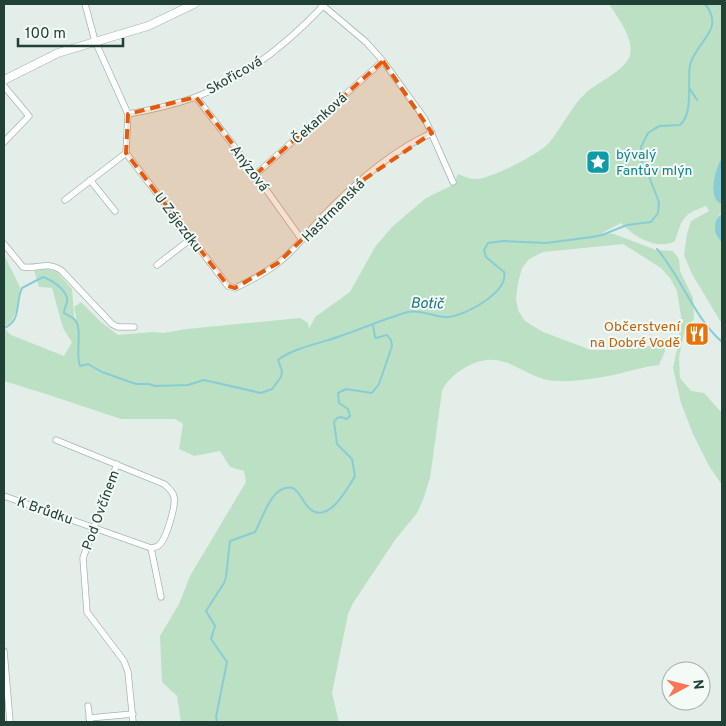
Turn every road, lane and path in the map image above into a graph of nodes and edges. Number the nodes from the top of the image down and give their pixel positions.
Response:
1 (85, 4) edge
2 (194, 4) edge
3 (322, 5) edge
4 (95, 41) junction
5 (383, 61) junction
6 (4, 80) edge
7 (4, 86) edge
8 (196, 97) junction
9 (128, 114) junction
10 (432, 133) junction
11 (4, 142) edge
12 (126, 153) junction
13 (256, 175) junction
14 (90, 180) junction
15 (453, 182) dead end
16 (64, 200) dead end
17 (115, 211) dead end
18 (192, 238) junction
19 (302, 240) junction
20 (4, 244) edge
21 (157, 265) dead end
22 (235, 288) joint
23 (134, 327) dead end
24 (56, 440) dead end
25 (117, 464) junction
26 (4, 496) edge
27 (93, 527) junction
28 (151, 548) junction
29 (161, 597) dead end
30 (4, 651) edge
31 (88, 706) dead end
32 (133, 714) junction
33 (90, 720) edge
34 (10, 722) edge
35 (133, 722) edge

1 - 4 street
2 - 4 street
3 - 5 street
3 - 8 street, Skořicová
4 - 6 street
4 - 9 street
5 - 10 street
5 - 13 street, Čekanková
7 - 11 street
8 - 9 street, Skořicová
8 - 13 street, Anýzová
9 - 12 street
10 - 15 street
10 - 19 street, Hastrmanská
12 - 14 street
12 - 18 street, U Zájezdku
13 - 19 street, Anýzová
14 - 16 street
14 - 17 street
18 - 21 street
18 - 22 street, U Zájezdku
19 - 22 street, Hastrmanská
20 - 23 street
24 - 25 street
25 - 27 street, Pod Ovčínem
25 - 28 street
26 - 27 street, K Brůdku
27 - 28 street, K Brůdku
27 - 32 street, Pod Ovčínem
28 - 29 street
30 - 34 street
31 - 33 street
32 - 33 street
32 - 35 street, Pod Ovčínem

